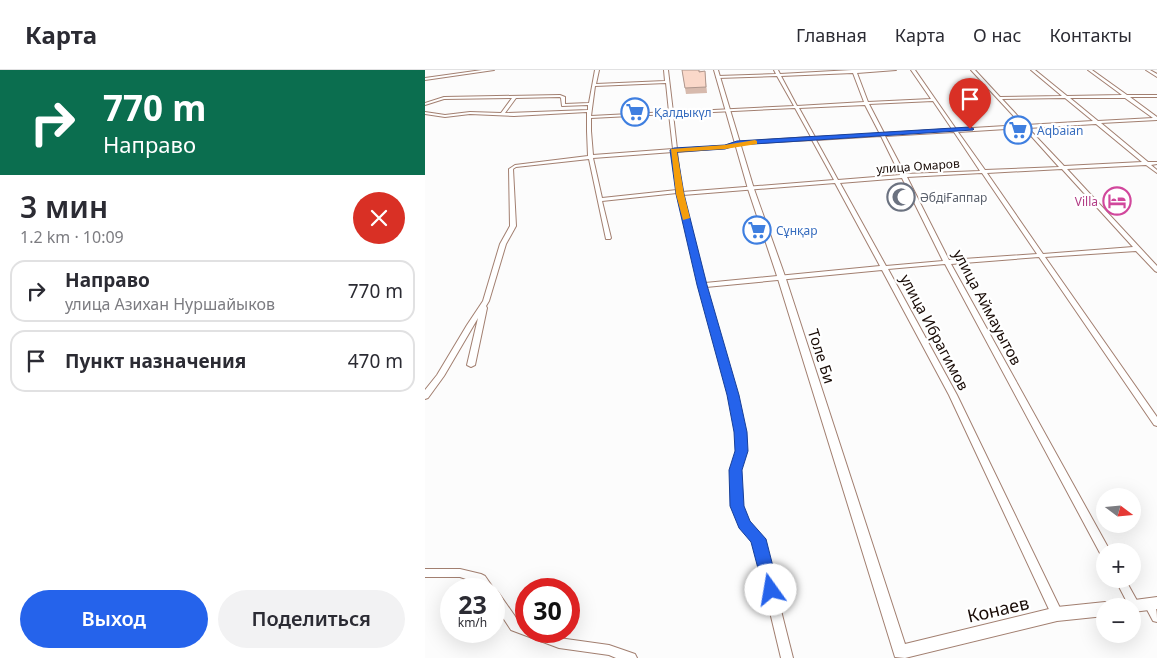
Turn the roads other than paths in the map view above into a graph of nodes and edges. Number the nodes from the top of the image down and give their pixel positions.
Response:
1 (492, 70) edge
2 (597, 70) edge
3 (666, 70) edge
4 (854, 70) edge
5 (894, 70) edge
6 (913, 70) edge
7 (973, 70) edge
8 (1033, 70) edge
9 (1090, 70) edge
10 (1147, 70) edge
11 (777, 72) edge
12 (717, 74) edge
13 (1157, 76) edge
14 (425, 79) edge
15 (666, 82) junction
16 (594, 85) junction
17 (1127, 96) junction
18 (1157, 96) edge
19 (515, 97) junction
20 (1066, 97) junction
21 (999, 98) junction
22 (934, 100) junction
23 (866, 102) junction
24 (425, 104) edge
25 (591, 104) junction
26 (796, 106) junction
27 (728, 110) junction
28 (671, 112) junction
29 (425, 113) edge
30 (502, 114) junction
31 (589, 114) junction
32 (1157, 119) edge
33 (1097, 122) junction
34 (1025, 125) junction
35 (953, 130) junction
36 (883, 134) junction
37 (813, 138) junction
38 (737, 144) junction
39 (674, 150) junction
40 (591, 157) junction
41 (1147, 163) junction
42 (1157, 163) edge
43 (1063, 166) junction
44 (985, 171) junction
45 (1157, 172) edge
46 (903, 176) junction
47 (837, 182) junction
48 (751, 189) junction
49 (680, 193) junction
50 (600, 200) junction
51 (608, 238) dead end
52 (1137, 248) junction
53 (1040, 256) junction
54 (947, 262) junction
55 (885, 268) junction
56 (1157, 270) edge
57 (782, 279) junction
58 (702, 285) junction
59 (486, 301) junction
60 (471, 365) dead end
61 (425, 396) edge
62 (1157, 423) edge
63 (1100, 543) edge
64 (425, 573) edge
65 (478, 578) edge
66 (1127, 588) edge
67 (1143, 605) edge
68 (1096, 610) edge
69 (505, 611) edge
70 (1057, 614) junction
71 (1157, 617) edge
72 (515, 626) edge
73 (559, 643) edge
74 (898, 656) edge
75 (631, 658) edge
76 (787, 658) edge

1 - 14 main road
2 - 16 street
3 - 15 street
4 - 5 street
4 - 11 street
4 - 23 street, улица Аймауытов
6 - 22 street
7 - 21 street
8 - 20 street
9 - 17 street
10 - 13 street
11 - 12 street
11 - 26 street, улица Ибрагимов
12 - 27 main road, Толе Би
15 - 16 street
15 - 28 street
16 - 25 street
17 - 18 street
17 - 20 street
17 - 32 street
19 - 24 street
19 - 25 street
19 - 30 street
20 - 21 street
20 - 33 street
21 - 34 street
22 - 23 street
22 - 35 street
23 - 26 street
23 - 36 street, улица Аймауытов
25 - 31 street
26 - 27 street
26 - 37 street, улица Ибрагимов
27 - 28 street
27 - 38 main road, Толе Би
28 - 31 street
28 - 39 street
29 - 30 street
30 - 31 street
31 - 40 street
32 - 33 street
33 - 34 street
33 - 41 street
34 - 35 street
34 - 43 street
35 - 36 street
35 - 44 street
36 - 37 street
36 - 46 street, улица Аймауытов
37 - 38 street
37 - 47 street, улица Ибрагимов
38 - 39 street
38 - 48 main road, Толе Би
39 - 40 street
39 - 49 street
40 - 50 street
40 - 59 street
41 - 42 street, улица Омаров
41 - 43 street, улица Омаров
41 - 45 street
43 - 44 street, улица Омаров
43 - 52 street
44 - 46 street, улица Омаров
44 - 53 street
46 - 47 street, улица Омаров
46 - 54 street, улица Аймауытов
47 - 48 street, улица Омаров
47 - 55 street, улица Ибрагимов
48 - 49 street, улица Омаров
48 - 57 main road, Толе Би
49 - 50 street, улица Омаров
49 - 58 street
50 - 51 street
52 - 53 street
52 - 56 street
53 - 54 street
53 - 62 street
54 - 55 street
54 - 63 street, улица Аймауытов
55 - 57 street
55 - 70 street, улица Ибрагимов
57 - 58 street
57 - 74 main road, Толе Би
58 - 76 street
59 - 60 street
59 - 61 street
64 - 65 street
66 - 67 street
67 - 71 street
68 - 70 main road, Конаев
69 - 72 street
70 - 74 main road, Конаев
73 - 75 street

